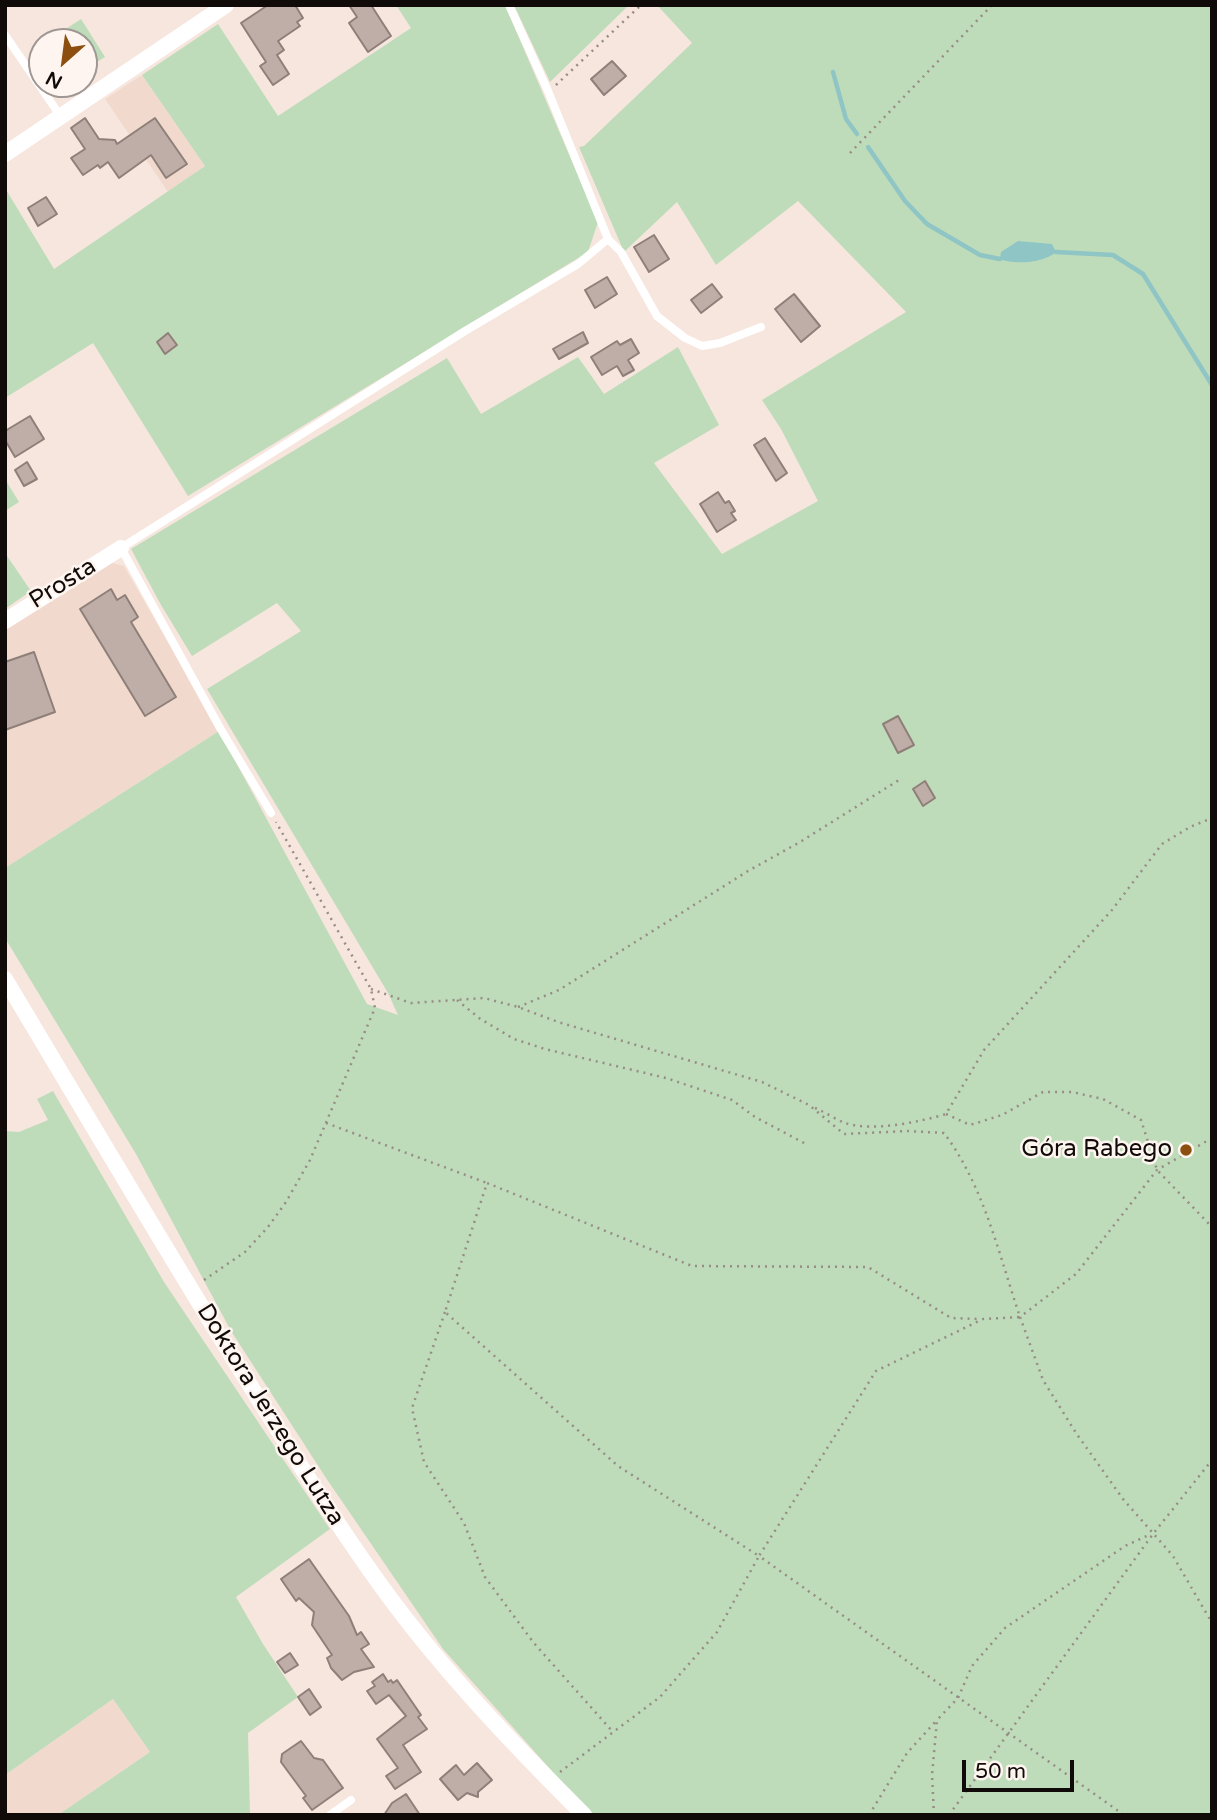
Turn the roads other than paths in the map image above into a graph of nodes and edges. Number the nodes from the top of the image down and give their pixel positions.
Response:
1 (226, 5) edge
2 (509, 5) edge
3 (5, 35) edge
4 (61, 117) junction
5 (5, 154) edge
6 (608, 239) junction
7 (761, 327) dead end
8 (121, 548) junction
9 (5, 621) edge
10 (271, 813) road end
11 (5, 979) edge
12 (351, 1800) dead end
13 (330, 1815) edge
14 (584, 1815) edge

1 - 4 street
2 - 6 lane
3 - 4 lane
4 - 5 street
6 - 7 lane
6 - 8 lane
8 - 9 street, Prosta
8 - 10 lane
11 - 14 street, Doktora Jerzego Lutza
12 - 13 lane

